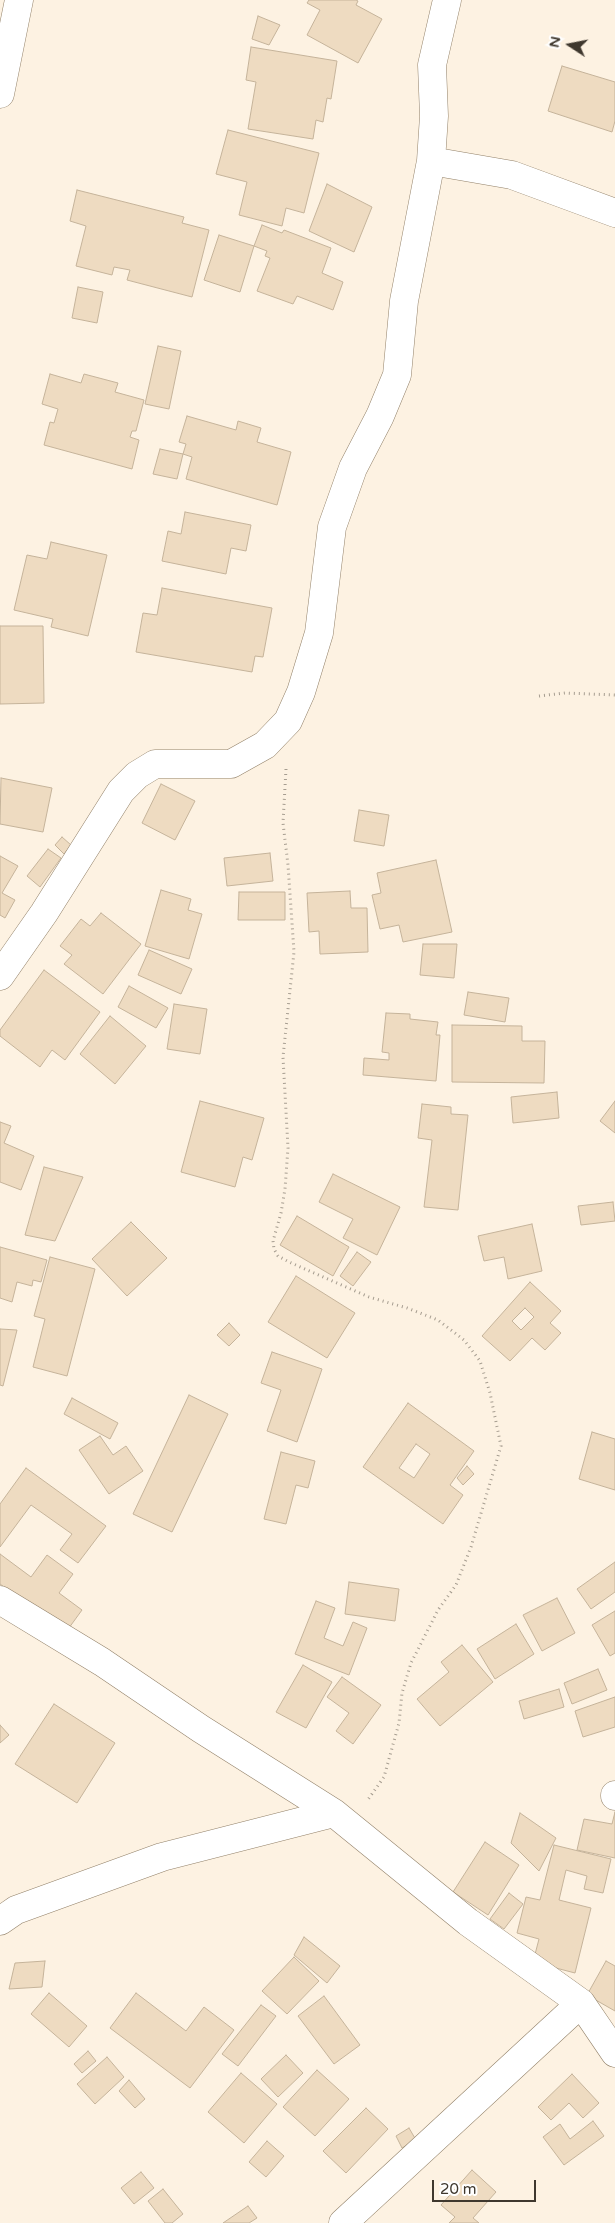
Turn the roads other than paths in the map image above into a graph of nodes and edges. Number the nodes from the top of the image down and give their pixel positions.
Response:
1 (19, 0) edge
2 (445, 2) edge
3 (0, 94) edge
4 (431, 160) junction
5 (615, 213) edge
6 (0, 976) edge
7 (0, 1600) edge
8 (341, 1819) junction
9 (0, 1921) edge
10 (581, 2003) junction
11 (615, 2053) edge
12 (343, 2223) edge

1 - 3 street
2 - 4 street
4 - 5 street
4 - 6 street
7 - 8 street
8 - 9 street
8 - 10 street
10 - 11 street
10 - 12 street

